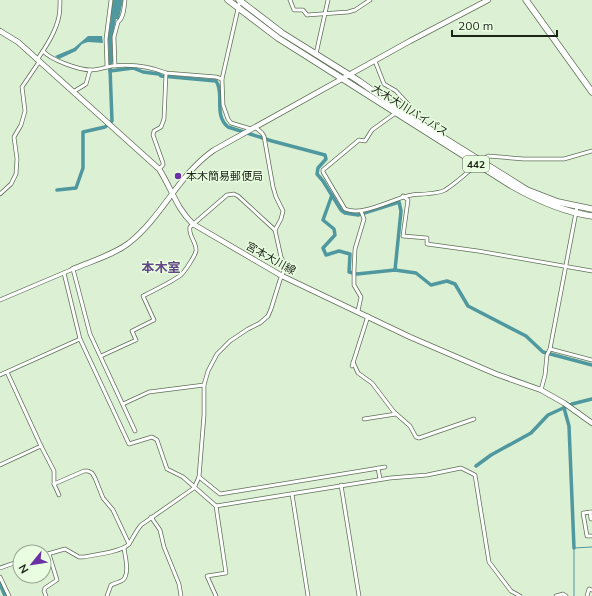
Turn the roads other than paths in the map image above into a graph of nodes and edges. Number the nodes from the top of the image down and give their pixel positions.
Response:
1 (60, 0) edge
2 (111, 0) edge
3 (125, 0) edge
4 (228, 0) edge
5 (239, 0) edge
6 (290, 0) edge
7 (328, 0) edge
8 (370, 0) edge
9 (488, 0) edge
10 (526, 0) edge
11 (238, 9) junction
12 (326, 13) junction
13 (0, 31) edge
14 (43, 51) junction
15 (316, 54) junction
16 (38, 61) junction
17 (375, 61) junction
18 (111, 66) junction
19 (90, 70) junction
20 (349, 75) junction
21 (166, 76) junction
22 (222, 79) junction
23 (342, 79) junction
24 (73, 92) junction
25 (592, 92) edge
26 (370, 93) junction
27 (398, 111) junction
28 (252, 129) junction
29 (592, 151) edge
30 (479, 162) junction
31 (159, 169) junction
32 (0, 194) edge
33 (172, 194) junction
34 (403, 196) junction
35 (577, 206) junction
36 (592, 209) edge
37 (362, 213) junction
38 (576, 213) junction
39 (592, 216) edge
40 (193, 224) junction
41 (275, 230) junction
42 (566, 266) junction
43 (73, 269) junction
44 (592, 271) edge
45 (64, 273) junction
46 (282, 276) junction
47 (0, 300) edge
48 (358, 311) junction
49 (368, 316) junction
50 (80, 339) junction
51 (549, 352) junction
52 (101, 356) junction
53 (592, 360) edge
54 (353, 362) junction
55 (352, 366) dead end
56 (7, 372) junction
57 (0, 375) edge
58 (204, 385) junction
59 (540, 390) junction
60 (123, 404) junction
61 (396, 414) junction
62 (364, 419) dead end
63 (474, 419) dead end
64 (592, 423) edge
65 (135, 431) dead end
66 (41, 446) junction
67 (0, 465) edge
68 (385, 467) dead end
69 (379, 474) junction
70 (198, 479) junction
71 (54, 484) junction
72 (341, 485) junction
73 (194, 488) junction
74 (292, 494) junction
75 (59, 495) dead end
76 (216, 506) junction
77 (591, 512) edge
78 (151, 517) junction
79 (591, 519) edge
80 (592, 536) edge
81 (129, 544) junction
82 (124, 548) junction
83 (52, 553) edge
84 (12, 564) edge
85 (52, 564) edge
86 (0, 568) edge
87 (0, 577) edge
88 (52, 583) edge
89 (51, 584) edge
90 (592, 590) edge
91 (9, 596) edge
92 (46, 596) edge
93 (107, 596) edge
94 (181, 596) edge
95 (216, 596) edge
96 (308, 596) edge
97 (359, 596) edge
98 (520, 596) edge
99 (556, 596) edge
100 (566, 596) edge
101 (587, 596) edge

1 - 14 street
2 - 18 street
3 - 18 street
4 - 11 highway, 大木大川バイパス / 442
5 - 11 street
5 - 15 highway, 大木大川バイパス / 442
6 - 12 street
7 - 12 street
8 - 12 street
9 - 17 main road
10 - 25 highway
11 - 22 street
11 - 23 highway, 大木大川バイパス / 442
12 - 15 street
13 - 16 main road, 宮本大川線
14 - 16 street
14 - 19 street
15 - 20 highway, 大木大川バイパス / 442
16 - 24 main road, 宮本大川線
16 - 32 street
17 - 20 main road
17 - 27 street
18 - 19 street
18 - 21 street
19 - 24 street
20 - 23 main road
20 - 26 highway, 大木大川バイパス / 442
21 - 22 street
21 - 31 street
22 - 28 street
23 - 26 highway, 大木大川バイパス / 442
23 - 28 main road
24 - 31 main road, 宮本大川線
26 - 27 highway, 大木大川バイパス / 442
27 - 30 highway, 大木大川バイパス / 442
27 - 37 street
28 - 33 main road
28 - 41 street
29 - 30 street
30 - 34 street
30 - 35 highway, 大木大川バイパス / 442
30 - 38 highway, 大木大川バイパス / 442
31 - 33 main road, 宮本大川線
33 - 40 main road, 宮本大川線
33 - 43 main road
34 - 37 street
34 - 42 street
35 - 36 highway, 大木大川バイパス / 442
35 - 38 street
37 - 48 street
38 - 39 highway, 大木大川バイパス / 442
38 - 42 street
40 - 41 street
40 - 46 main road, 宮本大川線
40 - 52 street
41 - 46 street
42 - 44 street
42 - 51 street
43 - 45 street
43 - 52 street
45 - 47 street
45 - 50 street
46 - 48 main road, 宮本大川線
46 - 58 street
48 - 49 main road, 宮本大川線
49 - 54 street
49 - 59 main road, 宮本大川線
50 - 56 street
50 - 73 street
51 - 53 street
51 - 59 street
52 - 60 street
54 - 55 street
54 - 61 street
56 - 57 street
56 - 66 street
58 - 60 street
58 - 70 street
59 - 64 main road, 宮本大川線
60 - 65 street
61 - 62 street
61 - 63 street
66 - 67 street
66 - 71 street
68 - 69 street
69 - 70 street
69 - 72 street
69 - 98 street
70 - 73 street
71 - 75 street
71 - 81 street
72 - 74 street
72 - 97 street
73 - 76 street
73 - 78 street
74 - 76 street
74 - 96 street
76 - 95 street
77 - 79 street
77 - 80 street
78 - 81 street
78 - 94 street
81 - 82 street
82 - 83 street
82 - 93 street
84 - 86 street
85 - 88 street
87 - 91 street
89 - 92 street
90 - 101 street
99 - 100 street

